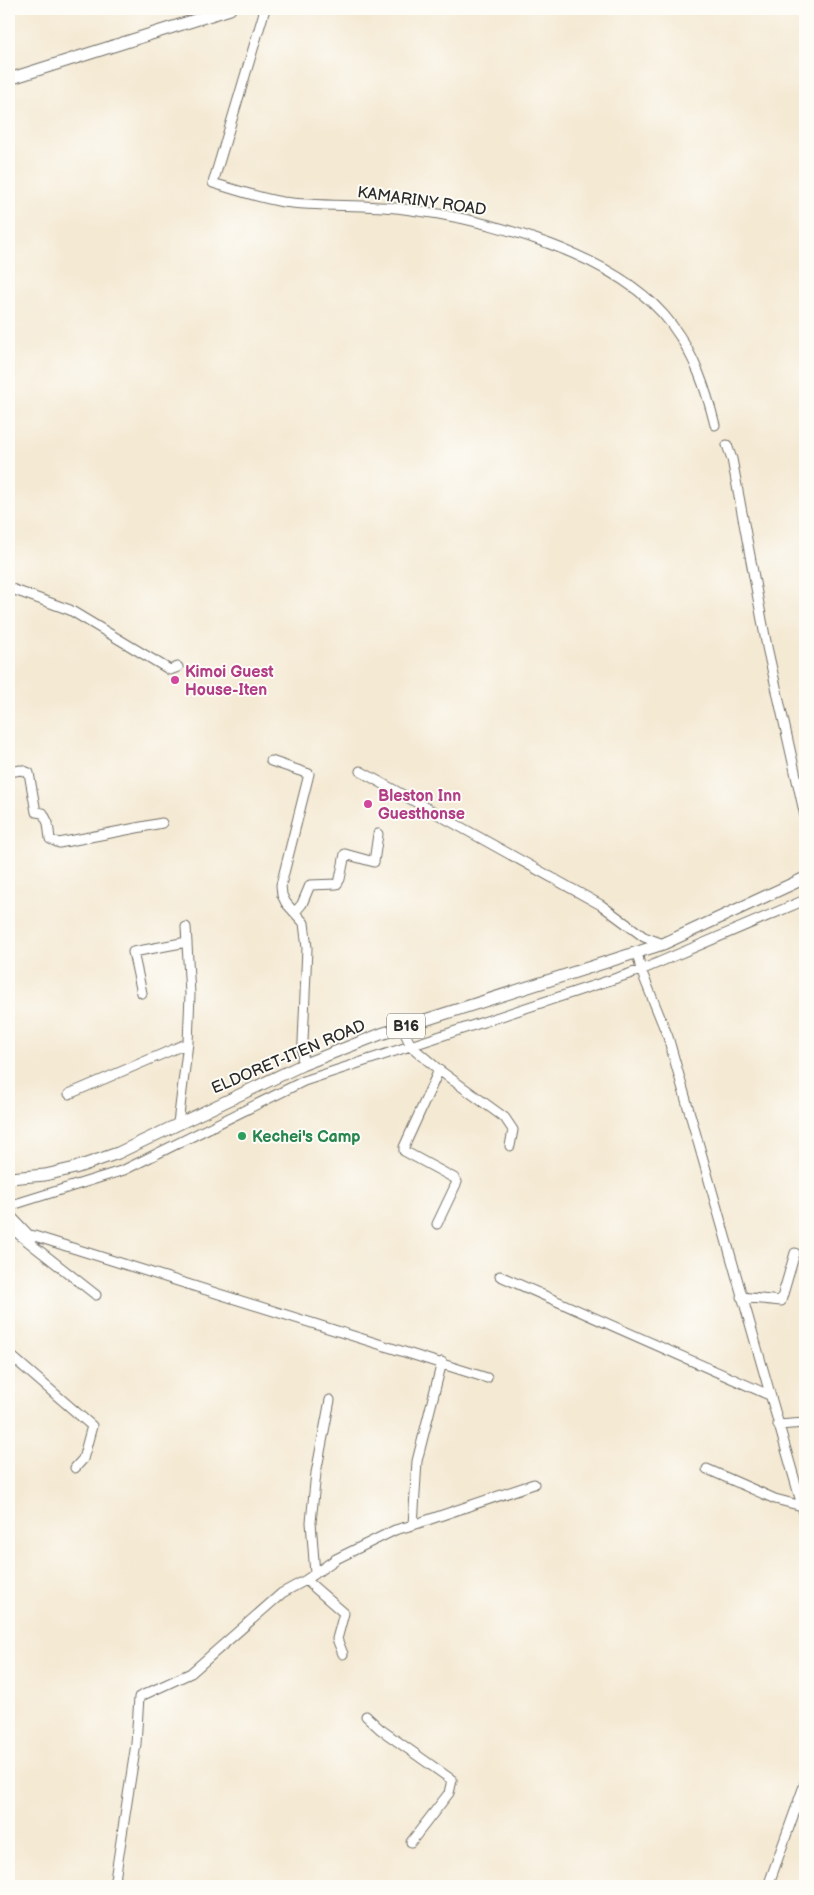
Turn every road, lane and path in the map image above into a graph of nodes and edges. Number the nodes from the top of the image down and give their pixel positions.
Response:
1 (230, 9) edge
2 (265, 9) edge
3 (9, 79) edge
4 (715, 425) dead end
5 (727, 445) dead end
6 (9, 588) edge
7 (178, 667) dead end
8 (271, 761) dead end
9 (360, 771) dead end
10 (9, 772) edge
11 (805, 816) edge
12 (162, 824) dead end
13 (378, 834) dead end
14 (805, 878) edge
15 (805, 900) edge
16 (296, 911) junction
17 (186, 927) dead end
18 (187, 942) junction
19 (663, 944) junction
20 (637, 952) junction
21 (641, 970) junction
22 (142, 994) dead end
23 (402, 1027) junction
24 (188, 1044) junction
25 (411, 1046) junction
26 (302, 1065) junction
27 (439, 1070) junction
28 (69, 1094) dead end
29 (178, 1123) junction
30 (510, 1146) dead end
31 (9, 1178) edge
32 (9, 1206) edge
33 (9, 1214) edge
34 (437, 1224) dead end
35 (17, 1225) junction
36 (796, 1253) dead end
37 (500, 1276) dead end
38 (96, 1295) dead end
39 (741, 1298) junction
40 (9, 1354) edge
41 (442, 1362) junction
42 (487, 1378) dead end
43 (769, 1395) junction
44 (330, 1400) dead end
45 (805, 1423) edge
46 (778, 1425) junction
47 (74, 1468) dead end
48 (707, 1469) dead end
49 (534, 1484) dead end
50 (802, 1506) junction
51 (805, 1516) edge
52 (413, 1525) junction
53 (314, 1574) junction
54 (306, 1580) junction
55 (343, 1654) dead end
56 (366, 1716) dead end
57 (805, 1783) edge
58 (411, 1842) dead end
59 (114, 1886) edge
60 (768, 1886) edge

1 - 3 main road
2 - 4 street, KAMARINY ROAD
5 - 11 street
6 - 7 street
8 - 16 street
9 - 19 street
10 - 12 street
13 - 16 street
14 - 19 main road, ELDORET-ITEN ROAD / B16
15 - 21 street
16 - 26 street
17 - 18 street
18 - 22 street
18 - 24 street
19 - 20 main road, ELDORET-ITEN ROAD / B16
20 - 21 street
20 - 23 main road, ELDORET-ITEN ROAD / B16
21 - 25 street
21 - 39 street
23 - 25 street
23 - 26 main road, ELDORET-ITEN ROAD / B16
24 - 28 street
24 - 29 street
25 - 27 street
25 - 32 street
26 - 29 main road, ELDORET-ITEN ROAD / B16
27 - 30 street
27 - 34 street
29 - 31 main road, ELDORET-ITEN ROAD / B16
33 - 35 street
35 - 38 street
35 - 41 street
36 - 39 street
37 - 43 street
39 - 43 street
40 - 47 street
41 - 42 street
41 - 52 street
43 - 46 street
44 - 53 street
45 - 46 street
46 - 50 street
48 - 50 street
49 - 52 street
50 - 51 street
52 - 53 street
53 - 54 street
54 - 55 street
54 - 59 street
56 - 58 street
57 - 60 street

